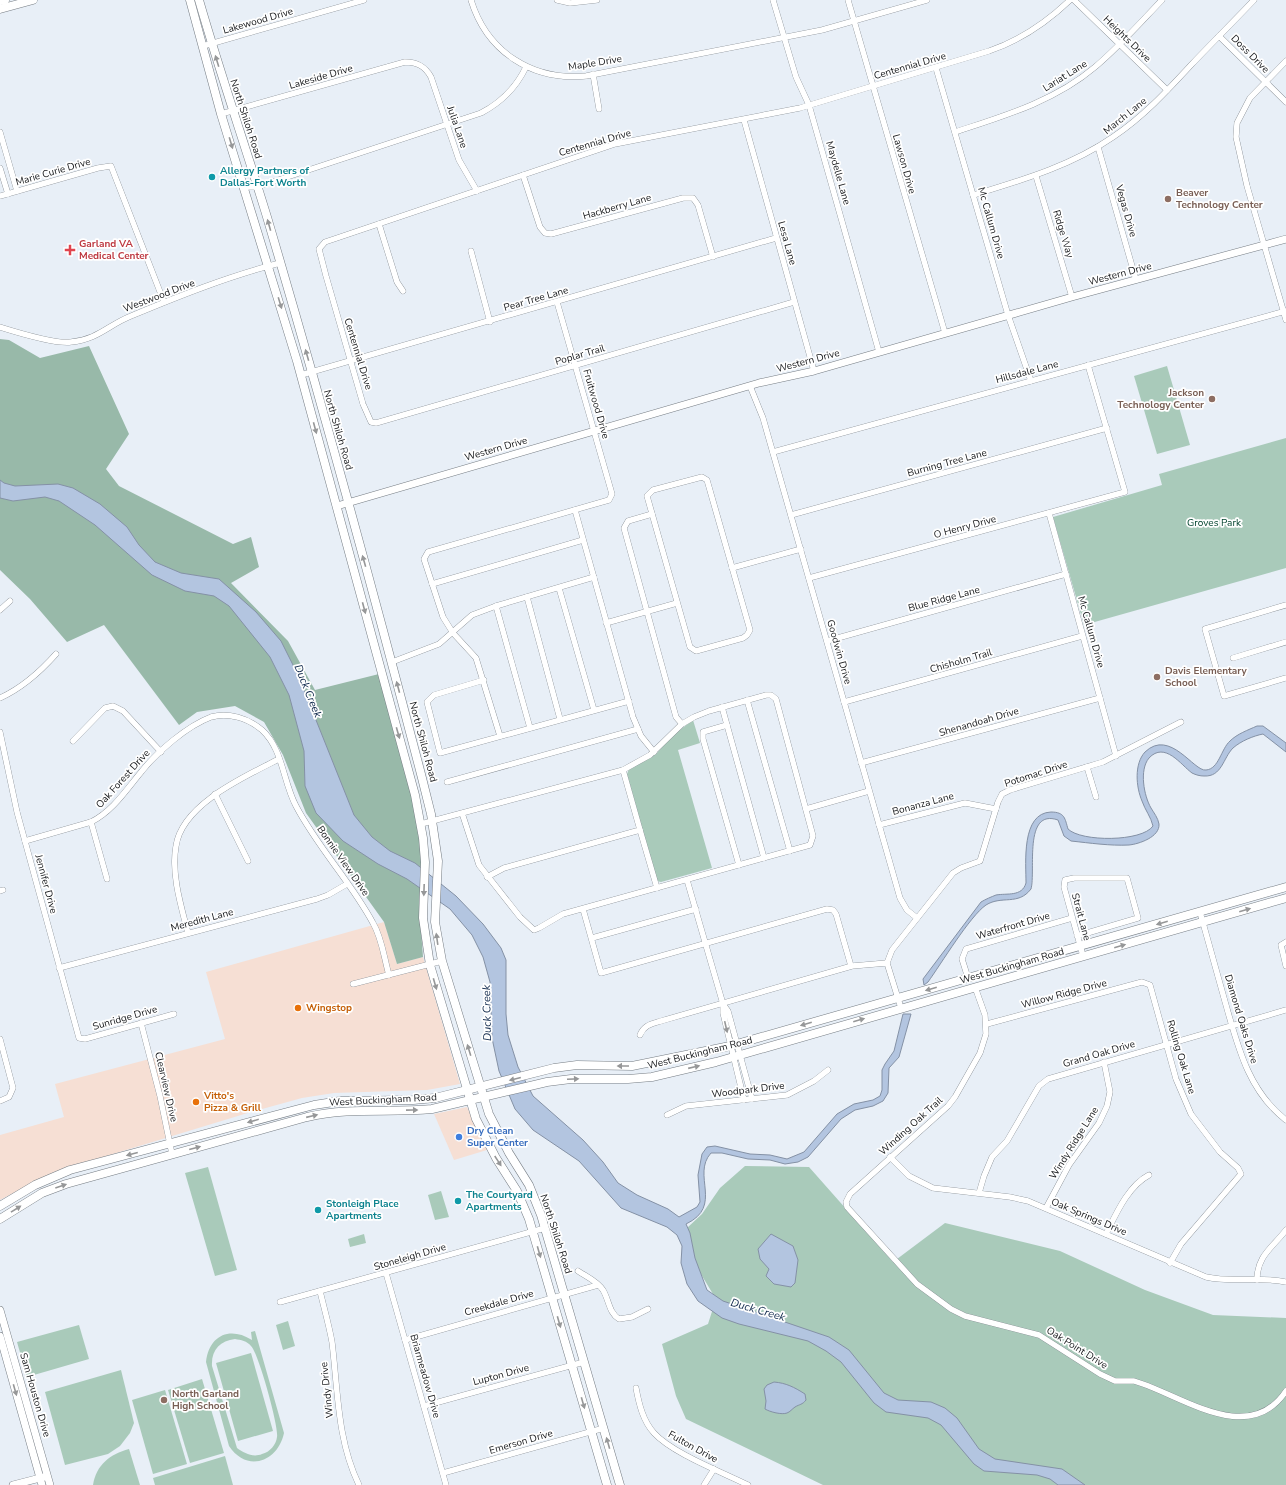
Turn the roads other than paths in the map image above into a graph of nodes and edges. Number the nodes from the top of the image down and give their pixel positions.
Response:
1 (5, 0) edge
2 (33, 0) edge
3 (190, 0) edge
4 (199, 0) edge
5 (364, 0) edge
6 (471, 0) edge
7 (557, 0) edge
8 (597, 0) edge
9 (773, 0) edge
10 (848, 0) edge
11 (927, 0) edge
12 (1070, 0) edge
13 (1074, 0) edge
14 (1162, 0) edge
15 (1254, 0) edge
16 (0, 1) edge
17 (0, 9) edge
18 (854, 22) junction
19 (1219, 36) junction
20 (784, 38) junction
21 (212, 44) junction
22 (1120, 44) junction
23 (203, 46) junction
24 (1286, 61) edge
25 (526, 67) junction
26 (424, 68) joint
27 (936, 68) junction
28 (593, 74) junction
29 (1266, 82) junction
30 (872, 86) junction
31 (1167, 90) junction
32 (1286, 102) edge
33 (809, 105) junction
34 (599, 109) dead end
35 (232, 111) junction
36 (222, 114) junction
37 (744, 120) junction
38 (446, 125) junction
39 (0, 132) edge
40 (955, 132) junction
41 (1098, 147) junction
42 (0, 168) edge
43 (522, 175) junction
44 (1036, 176) junction
45 (245, 187) junction
46 (257, 187) junction
47 (17, 191) junction
48 (477, 191) junction
49 (8, 194) junction
50 (973, 195) junction
51 (0, 196) edge
52 (379, 224) junction
53 (776, 238) junction
54 (1286, 239) edge
55 (1264, 245) junction
56 (471, 252) dead end
57 (714, 257) junction
58 (280, 263) junction
59 (269, 266) junction
60 (1136, 280) junction
61 (402, 291) dead end
62 (1072, 297) junction
63 (164, 302) junction
64 (556, 302) junction
65 (794, 302) junction
66 (1285, 312) edge
67 (1008, 315) junction
68 (1286, 320) edge
69 (490, 322) junction
70 (0, 327) edge
71 (945, 333) junction
72 (879, 352) junction
73 (351, 362) junction
74 (1088, 365) junction
75 (576, 366) junction
76 (814, 371) junction
77 (312, 373) junction
78 (301, 375) junction
79 (1031, 381) junction
80 (750, 386) junction
81 (371, 422) joint
82 (1107, 428) junction
83 (594, 431) junction
84 (773, 452) junction
85 (348, 503) junction
86 (336, 506) junction
87 (575, 510) junction
88 (1049, 513) junction
89 (652, 514) junction
90 (791, 515) junction
91 (583, 540) junction
92 (359, 545) junction
93 (348, 548) junction
94 (801, 549) junction
95 (732, 568) junction
96 (1066, 574) junction
97 (594, 577) junction
98 (809, 578) junction
99 (432, 584) junction
100 (559, 588) junction
101 (527, 597) junction
102 (10, 600) dead end
103 (677, 603) junction
104 (1286, 605) edge
105 (496, 606) junction
106 (0, 610) edge
107 (646, 612) junction
108 (606, 623) junction
109 (454, 633) junction
110 (1082, 636) junction
111 (827, 641) junction
112 (1286, 642) edge
113 (56, 654) dead end
114 (1233, 658) dead end
115 (392, 662) junction
116 (379, 666) junction
117 (1286, 678) edge
118 (484, 680) junction
119 (0, 698) edge
120 (1100, 698) junction
121 (747, 700) junction
122 (629, 701) junction
123 (844, 702) junction
124 (722, 707) junction
125 (594, 710) junction
126 (560, 719) junction
127 (1181, 722) dead end
128 (682, 724) junction
129 (727, 725) junction
130 (530, 728) junction
131 (638, 729) junction
132 (0, 732) edge
133 (500, 736) junction
134 (73, 741) dead end
135 (160, 752) junction
136 (654, 752) junction
137 (1116, 756) junction
138 (280, 759) junction
139 (861, 763) junction
140 (1087, 767) junction
141 (623, 770) junction
142 (447, 782) dead end
143 (869, 791) junction
144 (215, 794) junction
145 (1096, 797) dead end
146 (806, 809) junction
147 (996, 809) junction
148 (462, 813) junction
149 (432, 821) junction
150 (91, 822) junction
151 (421, 824) junction
152 (879, 825) junction
153 (640, 830) junction
154 (25, 841) junction
155 (790, 851) junction
156 (764, 858) junction
157 (248, 861) dead end
158 (438, 861) junction
159 (425, 862) junction
160 (739, 865) junction
161 (487, 877) junction
162 (107, 879) dead end
163 (687, 880) junction
164 (347, 884) junction
165 (657, 888) junction
166 (1284, 888) edge
167 (1286, 900) edge
168 (583, 909) junction
169 (696, 909) junction
170 (1200, 912) junction
171 (917, 918) junction
172 (1072, 918) junction
173 (1203, 922) junction
174 (188, 933) junction
175 (1077, 936) junction
176 (592, 938) junction
177 (1283, 943) edge
178 (706, 944) junction
179 (1080, 946) junction
180 (1083, 956) junction
181 (442, 961) junction
182 (887, 963) junction
183 (430, 965) junction
184 (851, 966) junction
185 (1286, 966) edge
186 (59, 968) junction
187 (389, 975) junction
188 (968, 978) junction
189 (1146, 982) joint
190 (353, 984) dead end
191 (975, 987) junction
192 (898, 998) junction
193 (723, 1004) junction
194 (901, 1008) junction
195 (1286, 1010) edge
196 (174, 1014) dead end
197 (141, 1023) junction
198 (987, 1024) junction
199 (1232, 1025) junction
200 (640, 1035) dead end
201 (0, 1038) edge
202 (80, 1038) joint
203 (734, 1044) junction
204 (1166, 1044) junction
205 (737, 1055) junction
206 (1104, 1062) junction
207 (828, 1070) dead end
208 (480, 1088) junction
209 (466, 1091) junction
210 (483, 1097) junction
211 (752, 1099) junction
212 (384, 1100) junction
213 (744, 1100) junction
214 (0, 1101) edge
215 (469, 1101) junction
216 (384, 1110) junction
217 (667, 1115) dead end
218 (272, 1116) junction
219 (1286, 1120) edge
220 (275, 1126) junction
221 (170, 1144) junction
222 (172, 1154) junction
223 (890, 1157) junction
224 (88, 1166) junction
225 (1149, 1175) dead end
226 (91, 1176) junction
227 (28, 1189) junction
228 (979, 1193) junction
229 (32, 1199) junction
230 (846, 1202) joint
231 (0, 1206) edge
232 (1046, 1208) junction
233 (0, 1219) edge
234 (545, 1228) junction
235 (1286, 1230) edge
236 (533, 1231) junction
237 (1106, 1234) junction
238 (1170, 1263) junction
239 (578, 1271) dead end
240 (386, 1273) junction
241 (1256, 1280) junction
242 (1286, 1282) edge
243 (598, 1284) junction
244 (320, 1292) junction
245 (565, 1295) junction
246 (552, 1298) junction
247 (280, 1302) dead end
248 (648, 1309) dead end
249 (0, 1310) edge
250 (0, 1336) edge
251 (405, 1340) junction
252 (8, 1352) junction
253 (584, 1362) junction
254 (572, 1365) junction
255 (636, 1388) dead end
256 (1286, 1390) edge
257 (424, 1406) junction
258 (604, 1428) junction
259 (592, 1432) junction
260 (714, 1469) junction
261 (443, 1473) junction
262 (44, 1480) edge
263 (13, 1485) edge
264 (50, 1485) edge
265 (360, 1485) edge
266 (446, 1485) edge
267 (607, 1485) edge
268 (620, 1485) edge
269 (704, 1485) edge
270 (748, 1485) edge

1 - 16 main road
2 - 17 main road
3 - 23 main road, North Shiloh Road
4 - 21 main road, North Shiloh Road
5 - 21 street, Lakewood Drive
6 - 25 street, Maple Drive
7 - 8 street
9 - 20 street, Maydelle Lane
10 - 18 street, Lawson Drive
11 - 18 street, Maple Drive
12 - 27 street, Centennial Drive
13 - 22 street, Heights Drive
14 - 22 street, Lariat Lane
15 - 19 street, March Lane
18 - 20 street, Maple Drive
18 - 30 street, Lawson Drive
19 - 29 street, Doss Drive
19 - 31 street, March Lane
20 - 28 street, Maple Drive
20 - 33 street, Maydelle Lane
21 - 23 street, Lakewood Drive
35 -> 21 main road, North Shiloh Road
22 - 31 street, Heights Drive
22 - 40 street, Lariat Lane
23 - 36 main road, North Shiloh Road
24 - 29 street
25 - 28 street, Maple Drive
25 - 38 street
26 - 35 street, Lakeside Drive
26 - 38 street, Julia Lane
27 - 30 street, Centennial Drive
27 - 40 street, Mc Callum Drive
28 - 34 street
29 - 32 street, Doss Drive
29 - 55 street
30 - 33 street, Centennial Drive
30 - 71 street, Lawson Drive
31 - 41 street, March Lane
33 - 37 street, Centennial Drive
33 - 72 street, Maydelle Lane
35 - 36 street, Lakeside Drive
35 - 46 main road, North Shiloh Road
36 -> 45 main road, North Shiloh Road
37 - 43 street, Centennial Drive
37 - 53 street, Lesa Lane
38 - 46 street
38 - 48 street, Julia Lane
39 - 47 street
40 - 50 street, Mc Callum Drive
41 - 44 street, March Lane
41 - 60 street, Vegas Drive
42 - 49 street
43 - 48 street, Centennial Drive
43 - 57 street, Hackberry Lane
44 - 50 street, March Lane
44 - 62 street, Ridge Way
45 - 46 street
45 - 59 main road, North Shiloh Road
58 -> 46 main road, North Shiloh Road
47 - 49 street, Marie Curie Drive
47 - 63 street, Marie Curie Drive
48 - 52 street, Centennial Drive
49 - 51 street, Marie Curie Drive
50 - 67 street, Mc Callum Drive
52 - 61 street
52 - 73 street, Centennial Drive
53 - 57 street, Pear Tree Lane
53 - 65 street, Lesa Lane
54 - 55 street, Western Drive
55 - 60 street, Western Drive
55 - 66 street
56 - 69 street
57 - 64 street, Pear Tree Lane
58 - 59 street, Westwood Drive
77 -> 58 main road, North Shiloh Road
59 - 63 street, Westwood Drive
59 -> 78 main road, North Shiloh Road
60 - 62 street, Western Drive
62 - 67 street, Western Drive
63 - 70 street, Westwood Drive
64 - 69 street, Pear Tree Lane
64 - 75 street, Fruitwood Drive
65 - 75 street, Poplar Trail
65 - 76 street, Lesa Lane
66 - 68 street
66 - 74 street, Hillsdale Lane
67 - 71 street, Western Drive
67 - 79 street, Mc Callum Drive
69 - 73 street, Pear Tree Lane
71 - 72 street, Western Drive
72 - 76 street, Western Drive
73 - 77 street, Pear Tree Lane
73 - 81 street, Centennial Drive
74 - 79 street, Hillsdale Lane
74 - 82 street
75 - 81 street, Poplar Trail
75 - 83 street, Fruitwood Drive
76 - 80 street, Western Drive
77 - 78 street, Pear Tree Lane
77 - 85 main road, North Shiloh Road
78 -> 86 main road, North Shiloh Road
79 - 84 street, Hillsdale Lane
80 - 83 street, Western Drive
80 - 84 street, Goodwin Drive
82 - 88 street, O Henry Drive
82 - 90 street, Burning Tree Lane
83 - 85 street, Western Drive
83 - 87 street, Fruitwood Drive
84 - 90 street, Goodwin Drive
85 - 86 street, Western Drive
85 - 92 main road, North Shiloh Road
86 - 93 main road, North Shiloh Road
87 - 91 street
87 - 99 street
88 - 96 street, Mc Callum Drive
88 - 98 street, O Henry Drive
89 - 95 street
89 - 103 street
89 - 107 street
90 - 94 street, Goodwin Drive
91 - 97 street
91 - 99 street
92 - 93 main road
115 -> 92 main road, North Shiloh Road
93 -> 116 main road, North Shiloh Road
94 - 95 street
94 - 98 street, Goodwin Drive
95 - 103 street
96 - 110 street, Mc Callum Drive
96 - 111 street, Blue Ridge Lane
97 - 100 street
97 - 108 street
98 - 111 street, Goodwin Drive
99 - 109 street
100 - 101 street
100 - 125 street
101 - 105 street
101 - 126 street
102 - 106 street
103 - 107 street
104 - 117 street
105 - 109 street
105 - 130 street
107 - 108 street
107 - 128 street
108 - 122 street
109 - 115 street
109 - 118 street
110 - 120 street, Mc Callum Drive
110 - 123 street, Chisholm Trail
111 - 123 street, Goodwin Drive
112 - 114 street
113 - 119 street
115 - 116 main road
149 -> 115 main road, North Shiloh Road
116 -> 151 main road, North Shiloh Road
118 - 133 street
118 - 133 street
120 - 137 street, Mc Callum Drive
120 - 139 street, Shenandoah Drive
121 - 124 street
121 - 146 street
121 - 155 street
122 - 125 street
122 - 131 street
123 - 139 street, Goodwin Drive
124 - 128 street
124 - 129 street
125 - 126 street
126 - 130 street
127 - 137 street, Potomac Drive
128 - 136 street
129 - 156 street
129 - 160 street
130 - 133 street
131 - 136 street
131 - 142 street
132 - 154 street, Jennifer Drive
134 - 135 street
135 - 138 street, Oak Forest Drive
135 - 150 street, Oak Forest Drive
136 - 141 street
137 - 140 street, Potomac Drive
138 - 144 street
138 - 164 street, Bonnie View Drive
139 - 143 street, Goodwin Drive
140 - 145 street
140 - 147 street, Potomac Drive
141 - 148 street
141 - 153 street
143 - 146 street
143 - 152 street, Goodwin Drive
144 - 157 street
144 - 174 street
146 - 155 street
147 - 152 street, Bonanza Lane
147 - 171 street, Potomac Drive
148 - 149 street
148 - 161 street
149 - 151 street
149 - 158 main road, North Shiloh Road
150 - 154 street, Oak Forest Drive
150 - 162 street
151 - 159 main road, North Shiloh Road
152 - 171 street, Goodwin Drive
153 - 161 street
153 - 165 street
154 - 186 street, Jennifer Drive
155 - 156 street
156 - 160 street
158 - 159 main road
181 -> 158 main road, North Shiloh Road
159 -> 183 main road, North Shiloh Road
160 - 163 street
161 - 168 street
163 - 165 street
163 - 169 street
164 - 174 street, Meredith Lane
164 - 187 street, Bonnie View Drive
165 - 168 street
166 - 167 street
166 - 170 main road, West Buckingham Road
173 -> 167 main road, West Buckingham Road
168 - 176 street
169 - 176 street
169 - 178 street
170 - 173 street, Diamond Oaks Drive
170 -> 179 main road, West Buckingham Road
171 - 182 street, Potomac Drive
172 - 175 street, Strait Lane
172 - 175 street, Strait Lane
172 - 188 street, Waterfront Drive
180 -> 173 main road, West Buckingham Road
173 - 199 street, Diamond Oaks Drive
174 - 186 street, Meredith Lane
175 - 179 street, Strait Lane
176 - 178 street
177 - 185 street
178 - 184 street
178 - 193 street
179 - 180 street, Strait Lane
179 - 188 main road, West Buckingham Road
180 - 191 main road, West Buckingham Road
181 - 183 street
208 -> 181 main road, North Shiloh Road
182 - 184 street
182 - 192 street
183 - 187 street
183 -> 209 main road, North Shiloh Road
184 - 193 street
186 - 202 street, Jennifer Drive
187 - 190 street
188 - 191 main road
188 -> 192 main road, West Buckingham Road
189 - 198 street, Willow Ridge Drive
189 - 204 street, Rolling Oak Lane
191 - 194 main road, West Buckingham Road
191 - 198 street, Winding Oak Trail
192 - 194 street
192 -> 203 main road, West Buckingham Road
193 - 200 street
193 - 203 street
205 -> 194 main road, West Buckingham Road
195 - 199 street, Grand Oak Drive
196 - 197 street, Sunridge Drive
197 - 202 street, Sunridge Drive
197 - 221 street, Clearview Drive
198 - 223 street, Winding Oak Trail
199 - 204 street, Grand Oak Drive
199 - 219 street, Diamond Oaks Drive
201 - 214 street
203 - 205 street
203 -> 208 main road, West Buckingham Road
204 - 206 street, Grand Oak Drive
204 - 238 street, Rolling Oak Lane
210 -> 205 main road, West Buckingham Road
205 - 211 street
205 - 213 street
206 - 228 street, Grand Oak Drive
206 - 232 street, Windy Ridge Lane
207 - 211 street, Woodpark Drive
208 - 209 main road, West Buckingham Road
208 - 210 main road, North Shiloh Road
209 - 212 main road, West Buckingham Road
209 - 215 main road, North Shiloh Road
210 - 215 main road, West Buckingham Road
210 - 234 main road, North Shiloh Road
211 - 213 street, Woodpark Drive
212 - 216 main road
212 - 218 main road, West Buckingham Road
213 - 217 street, Woodpark Drive
216 -> 215 main road, West Buckingham Road
215 -> 236 main road, North Shiloh Road
220 -> 216 main road, West Buckingham Road
218 - 220 main road
218 -> 221 main road, West Buckingham Road
222 -> 220 main road, West Buckingham Road
221 - 222 street, Clearview Drive
221 -> 224 main road, West Buckingham Road
222 - 226 main road, West Buckingham Road
223 - 228 street, Oak Springs Drive
223 - 230 street, Winding Oak Trail
224 - 226 main road
224 - 227 main road, West Buckingham Road
225 - 237 street
229 -> 226 main road, West Buckingham Road
227 - 229 main road
227 - 231 main road, West Buckingham Road
228 - 232 street, Oak Springs Drive
233 -> 229 main road, West Buckingham Road
230 - 256 street, Oak Point Drive
232 - 237 street, Oak Springs Drive
234 - 236 street, Stoneleigh Drive
234 - 245 main road, North Shiloh Road
235 - 241 street
236 - 240 street, Stoneleigh Drive
236 -> 246 main road, North Shiloh Road
237 - 238 street, Oak Springs Drive
238 - 241 street, Oak Springs Drive
239 - 243 street
240 - 244 street, Stoneleigh Drive
240 - 251 street, Briarmeadow Drive
241 - 242 street, Oak Springs Drive
243 - 245 street, Creekdale Drive
243 - 248 street
244 - 247 street, Stoneleigh Drive
244 - 265 street, Windy Drive
245 - 246 street, Creekdale Drive
245 - 253 main road, North Shiloh Road
246 - 251 street, Creekdale Drive
246 -> 254 main road, North Shiloh Road
249 - 252 street, Sam Houston Drive
250 - 252 street, Sam Houston Drive
251 - 257 street, Briarmeadow Drive
252 - 262 street, Sam Houston Drive
253 - 254 street, Lupton Drive
253 - 258 main road, North Shiloh Road
254 - 257 street, Lupton Drive
254 -> 259 main road, North Shiloh Road
255 - 260 street, Fulton Drive
257 - 261 street, Briarmeadow Drive
258 - 259 street, Emerson Drive
268 -> 258 main road, North Shiloh Road
259 - 261 street, Emerson Drive
259 - 267 main road, North Shiloh Road
260 - 269 street
260 - 270 street, Fulton Drive
261 - 266 street, Briarmeadow Drive
262 - 263 street
262 - 264 street, Sam Houston Drive

